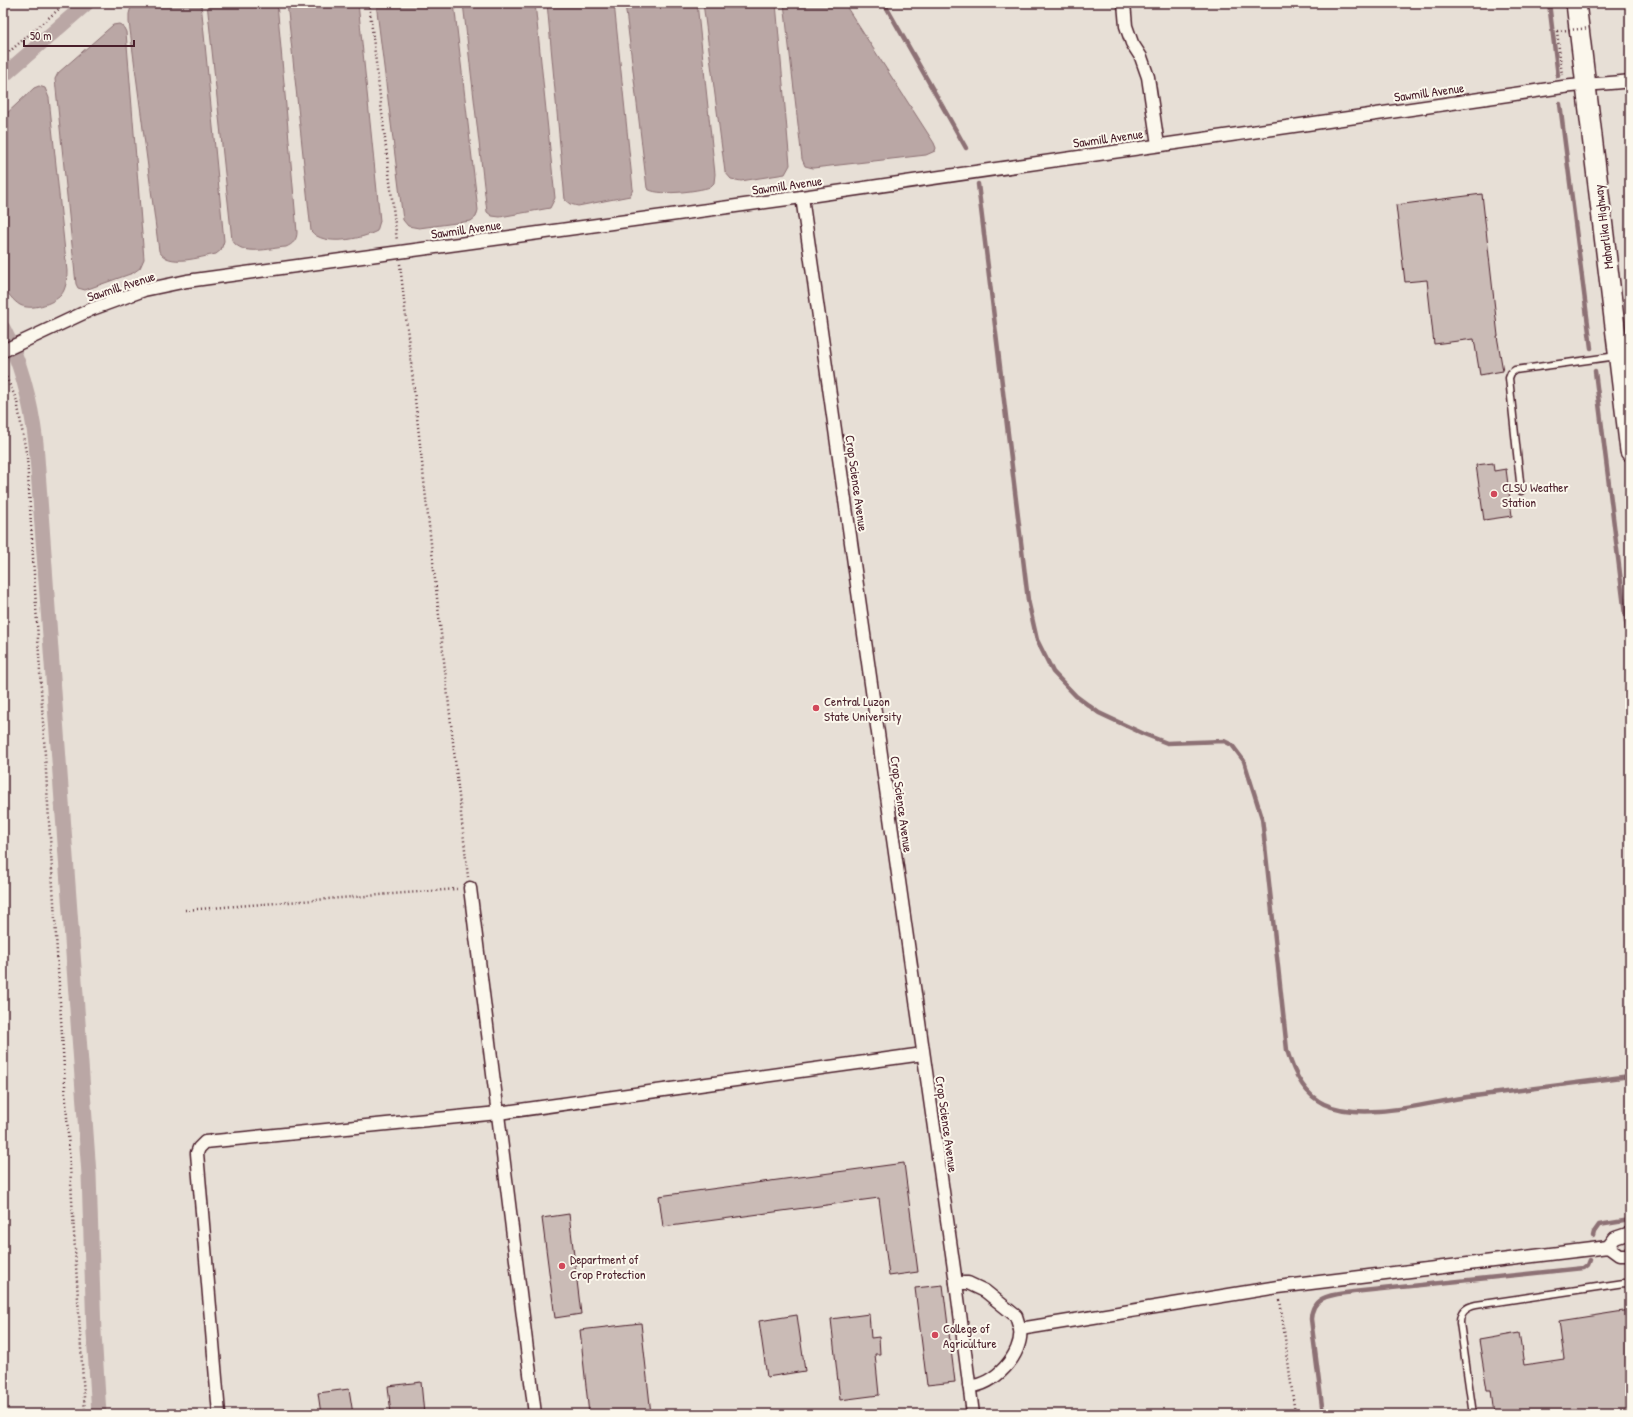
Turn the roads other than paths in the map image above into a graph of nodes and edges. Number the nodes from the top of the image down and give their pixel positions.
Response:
1 (1124, 3) edge
2 (1576, 3) edge
3 (1630, 81) edge
4 (1587, 84) junction
5 (1158, 145) junction
6 (802, 197) junction
7 (3, 351) edge
8 (1618, 356) junction
9 (1630, 452) edge
10 (1521, 491) dead end
11 (470, 888) road end
12 (923, 1054) junction
13 (498, 1113) junction
14 (1630, 1234) edge
15 (1608, 1247) junction
16 (1630, 1255) edge
17 (956, 1283) junction
18 (1630, 1284) edge
19 (1020, 1329) junction
20 (969, 1386) junction
21 (219, 1414) edge
22 (536, 1414) edge
23 (973, 1414) edge
24 (1473, 1414) edge

1 - 5 street
2 - 4 highway, Maharlika Highway
3 - 4 street, Sawmill Avenue
4 - 5 street, Sawmill Avenue
4 - 8 highway, Maharlika Highway
5 - 6 street, Sawmill Avenue
6 - 7 street, Sawmill Avenue
6 - 12 street, Crop Science Avenue
8 - 9 highway, Maharlika Highway
8 - 10 lane
11 - 13 street
12 - 13 street
12 - 17 street, Crop Science Avenue
13 - 21 street
13 - 22 street
14 - 15 street
15 - 16 street
15 - 19 street
17 - 19 street
17 - 20 street, Crop Science Avenue
18 - 24 lane
19 - 20 street
20 - 23 street, Crop Science Avenue

